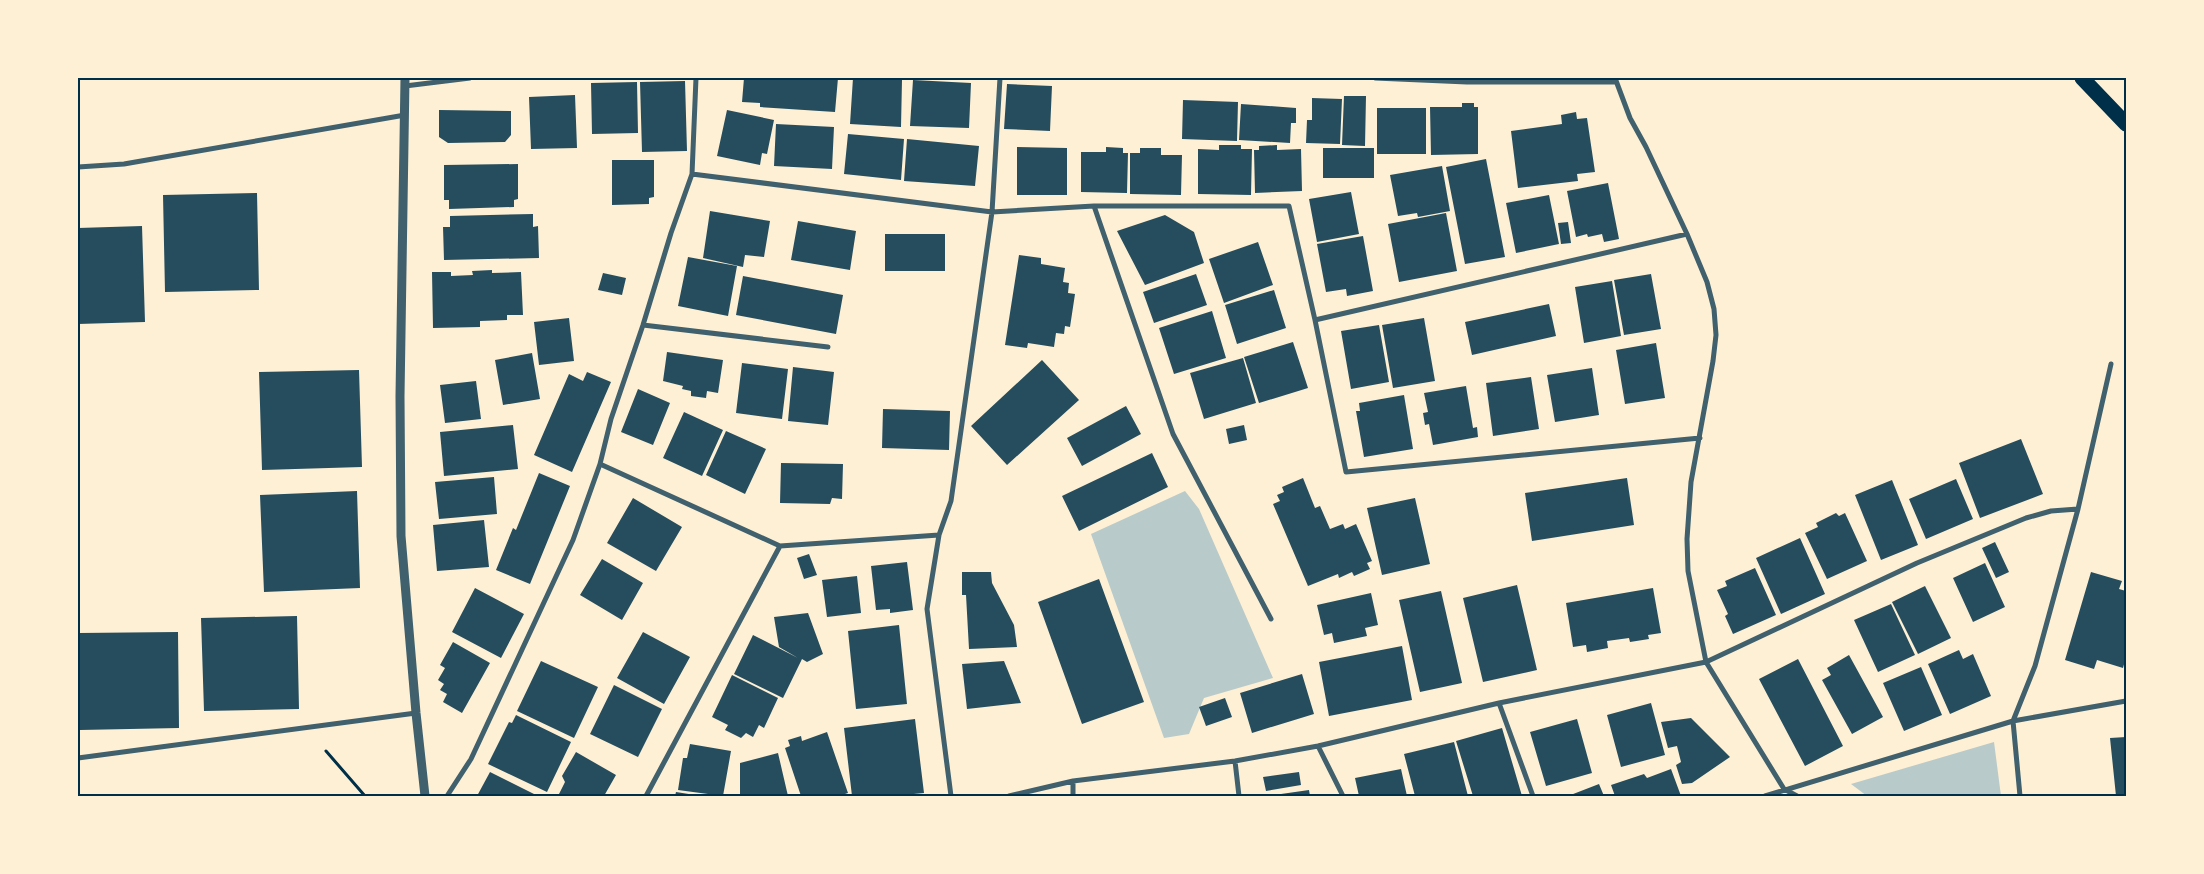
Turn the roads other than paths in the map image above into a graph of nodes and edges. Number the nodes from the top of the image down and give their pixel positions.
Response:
1 (470, 78) edge
2 (696, 78) edge
3 (1000, 78) edge
4 (1375, 78) edge
5 (2082, 78) edge
6 (1467, 80) edge
7 (1616, 80) edge
8 (405, 82) edge
9 (405, 114) junction
10 (2126, 124) edge
11 (78, 167) edge
12 (692, 174) junction
13 (1094, 206) junction
14 (992, 212) junction
15 (1687, 234) junction
16 (1315, 320) junction
17 (643, 325) junction
18 (828, 347) dead end
19 (2111, 364) dead end
20 (1700, 438) junction
21 (600, 464) junction
22 (2078, 509) junction
23 (939, 535) junction
24 (780, 546) junction
25 (1271, 619) dead end
26 (1706, 662) junction
27 (2126, 701) edge
28 (1499, 703) junction
29 (416, 713) junction
30 (2012, 721) junction
31 (1318, 746) junction
32 (78, 758) edge
33 (1235, 760) junction
34 (1074, 781) junction
35 (1784, 789) junction
36 (425, 796) edge
37 (448, 796) edge
38 (646, 796) edge
39 (952, 796) edge
40 (1009, 796) edge
41 (1073, 796) edge
42 (1239, 796) edge
43 (1343, 796) edge
44 (1533, 796) edge
45 (1765, 796) edge
46 (1796, 796) edge
47 (2020, 796) edge

1 - 8 street
2 - 12 street
3 - 14 street
4 - 6 street
5 - 10 highway
6 - 7 street
7 - 15 street
8 - 9 street
9 - 11 street
9 - 29 street
12 - 14 street
12 - 17 street
13 - 14 street
13 - 16 street
13 - 25 street
14 - 23 street
15 - 16 street
15 - 20 street
16 - 20 street
17 - 18 street
17 - 21 street
19 - 22 street
20 - 26 street
21 - 24 street
21 - 37 street
22 - 26 street
22 - 30 street
23 - 24 street
23 - 39 street
24 - 38 street
26 - 28 street
26 - 35 street
27 - 30 street
28 - 31 street
28 - 44 street
29 - 32 street
29 - 36 street
30 - 35 street
30 - 47 street
31 - 33 street
31 - 43 street
33 - 34 street
33 - 42 street
34 - 40 street
34 - 41 street
35 - 45 street
35 - 46 street

